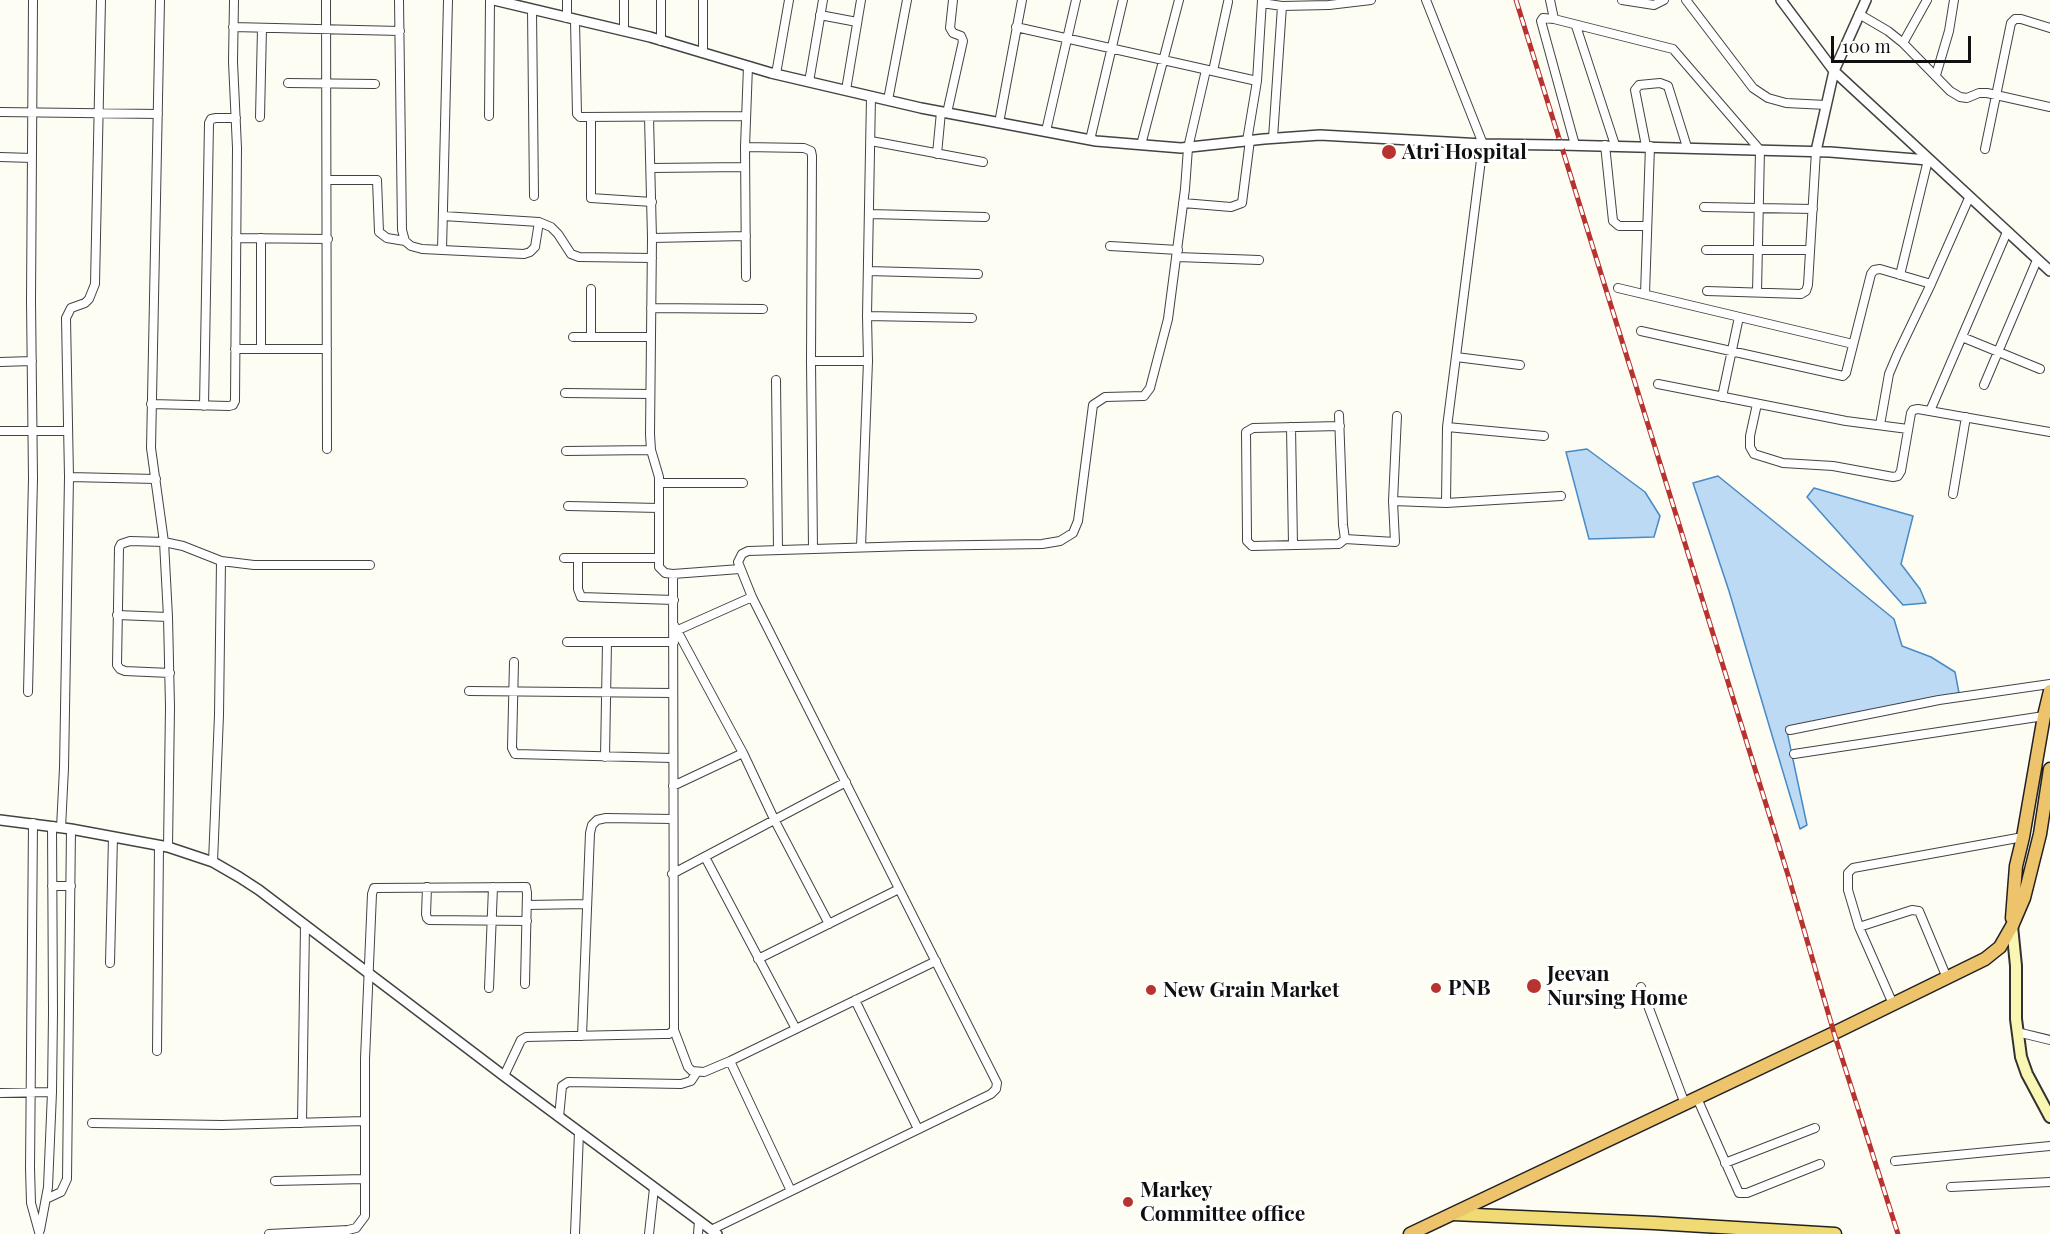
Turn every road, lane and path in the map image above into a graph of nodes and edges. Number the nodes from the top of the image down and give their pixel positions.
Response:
1 (33, 0) edge
2 (101, 0) edge
3 (160, 0) edge
4 (234, 0) edge
5 (326, 0) edge
6 (399, 0) edge
7 (448, 0) edge
8 (495, 0) edge
9 (567, 0) edge
10 (624, 0) edge
11 (661, 0) edge
12 (704, 0) edge
13 (789, 0) edge
14 (823, 0) edge
15 (861, 0) edge
16 (907, 0) edge
17 (953, 0) edge
18 (1022, 0) edge
19 (1076, 0) edge
20 (1123, 0) edge
21 (1179, 0) edge
22 (1371, 0) edge
23 (1426, 0) edge
24 (1550, 0) edge
25 (1622, 0) edge
26 (1664, 0) edge
27 (1686, 0) edge
28 (1781, 0) edge
29 (1866, 0) edge
30 (1927, 0) edge
31 (1954, 0) edge
32 (1228, 2) dead end
33 (1262, 2) edge
34 (1328, 3) edge
35 (1282, 6) junction
36 (532, 10) junction
37 (1859, 14) junction
38 (820, 15) junction
39 (571, 19) junction
40 (1554, 19) junction
41 (857, 22) junction
42 (1576, 26) junction
43 (233, 27) junction
44 (1016, 27) junction
45 (262, 28) junction
46 (2050, 28) edge
47 (327, 30) junction
48 (400, 31) junction
49 (624, 31) junction
50 (1067, 38) junction
51 (661, 41) junction
52 (1904, 44) junction
53 (1112, 48) junction
54 (703, 53) junction
55 (1163, 60) junction
56 (748, 66) junction
57 (1210, 70) junction
58 (1834, 71) junction
59 (777, 74) junction
60 (1936, 75) junction
61 (1257, 81) junction
62 (809, 82) junction
63 (288, 83) dead end
64 (327, 84) junction
65 (375, 84) dead end
66 (846, 90) junction
67 (1996, 95) junction
68 (871, 96) junction
69 (888, 100) junction
70 (1826, 105) junction
71 (2050, 108) edge
72 (0, 112) edge
73 (944, 112) junction
74 (31, 113) junction
75 (99, 114) junction
76 (158, 114) junction
77 (489, 116) dead end
78 (746, 116) junction
79 (260, 117) dead end
80 (591, 117) junction
81 (649, 117) junction
82 (236, 118) junction
83 (999, 123) junction
84 (1046, 131) junction
85 (1272, 138) junction
86 (1090, 140) junction
87 (1249, 140) junction
88 (871, 141) junction
89 (1483, 144) junction
90 (1141, 145) junction
91 (1575, 145) junction
92 (1605, 145) junction
93 (1615, 145) junction
94 (1648, 146) junction
95 (745, 147) junction
96 (1687, 147) junction
97 (1188, 148) junction
98 (1985, 149) dead end
99 (1760, 150) junction
100 (1816, 151) junction
101 (936, 154) junction
102 (0, 157) edge
103 (32, 158) junction
104 (1928, 160) junction
105 (983, 162) dead end
106 (745, 167) junction
107 (651, 168) junction
108 (327, 180) junction
109 (534, 196) dead end
110 (1969, 198) junction
111 (652, 202) junction
112 (1183, 203) junction
113 (1704, 207) dead end
114 (1759, 208) junction
115 (1813, 209) junction
116 (870, 214) junction
117 (443, 216) junction
118 (985, 217) dead end
119 (539, 222) junction
120 (1647, 226) junction
121 (2007, 232) junction
122 (746, 236) junction
123 (236, 238) junction
124 (261, 238) junction
125 (652, 238) junction
126 (328, 239) junction
127 (405, 241) junction
128 (1110, 246) dead end
129 (442, 250) junction
130 (1706, 250) dead end
131 (1758, 250) junction
132 (1810, 250) junction
133 (1177, 254) junction
134 (652, 258) junction
135 (1259, 260) dead end
136 (2037, 260) junction
137 (868, 271) junction
138 (2050, 271) edge
139 (978, 274) dead end
140 (1900, 275) junction
141 (746, 277) dead end
142 (1931, 284) junction
143 (1618, 288) dead end
144 (591, 289) dead end
145 (1707, 291) dead end
146 (1757, 292) junction
147 (1645, 294) junction
148 (651, 308) junction
149 (763, 309) dead end
150 (867, 316) junction
151 (1739, 317) junction
152 (972, 318) dead end
153 (1641, 331) dead end
154 (573, 337) dead end
155 (591, 337) junction
156 (650, 337) junction
157 (1962, 337) junction
158 (1853, 344) junction
159 (235, 349) junction
160 (261, 349) junction
161 (327, 349) junction
162 (1997, 351) junction
163 (1732, 352) junction
164 (1456, 357) junction
165 (32, 361) junction
166 (811, 361) junction
167 (868, 361) junction
168 (0, 362) edge
169 (1520, 366) dead end
170 (2040, 369) dead end
171 (776, 380) dead end
172 (1658, 384) dead end
173 (1984, 385) dead end
174 (565, 393) dead end
175 (650, 394) junction
176 (1722, 397) junction
177 (151, 404) junction
178 (1757, 404) junction
179 (204, 406) junction
180 (1930, 411) junction
181 (1339, 415) dead end
182 (1397, 416) dead end
183 (1966, 417) junction
184 (1880, 425) junction
185 (1340, 426) junction
186 (1291, 427) junction
187 (1447, 427) junction
188 (1908, 429) junction
189 (0, 431) edge
190 (32, 432) junction
191 (68, 432) junction
192 (2050, 432) edge
193 (1544, 436) dead end
194 (327, 448) dead end
195 (651, 450) junction
196 (567, 451) dead end
197 (69, 477) junction
198 (156, 479) junction
199 (659, 483) junction
200 (743, 483) dead end
201 (1953, 494) dead end
202 (1561, 496) dead end
203 (1393, 501) junction
204 (1446, 503) junction
205 (568, 506) dead end
206 (659, 508) junction
207 (1345, 538) junction
208 (164, 542) junction
209 (1293, 545) junction
210 (861, 547) junction
211 (813, 549) junction
212 (778, 550) junction
213 (564, 558) dead end
214 (578, 558) junction
215 (658, 558) junction
216 (221, 561) junction
217 (370, 566) dead end
218 (740, 569) junction
219 (673, 574) junction
220 (752, 597) junction
221 (674, 600) junction
222 (117, 615) junction
223 (168, 617) junction
224 (676, 628) junction
225 (567, 642) dead end
226 (607, 642) junction
227 (674, 642) junction
228 (514, 662) dead end
229 (170, 673) junction
230 (2050, 684) edge
231 (469, 691) dead end
232 (2050, 691) edge
233 (28, 692) dead end
234 (513, 693) junction
235 (673, 693) junction
236 (606, 694) junction
237 (2044, 716) junction
238 (1790, 730) dead end
239 (743, 753) junction
240 (1794, 754) dead end
241 (605, 757) junction
242 (672, 758) junction
243 (2050, 769) edge
244 (846, 782) junction
245 (673, 786) junction
246 (673, 819) junction
247 (0, 820) edge
248 (775, 821) junction
249 (33, 823) junction
250 (56, 827) junction
251 (71, 829) junction
252 (2045, 834) edge
253 (113, 837) junction
254 (2023, 837) junction
255 (164, 846) junction
256 (705, 857) junction
257 (213, 862) junction
258 (672, 874) junction
259 (52, 886) junction
260 (71, 886) junction
261 (428, 887) junction
262 (493, 887) junction
263 (899, 889) junction
264 (587, 904) junction
265 (527, 905) junction
266 (526, 921) junction
267 (492, 922) junction
268 (829, 924) junction
269 (305, 925) junction
270 (2012, 926) junction
271 (1859, 927) junction
272 (758, 958) junction
273 (936, 961) junction
274 (110, 963) dead end
275 (368, 972) junction
276 (1947, 978) junction
277 (525, 984) dead end
278 (1641, 987) dead end
279 (489, 988) dead end
280 (855, 1000) junction
281 (1893, 1004) junction
282 (796, 1029) junction
283 (674, 1030) junction
284 (2017, 1032) junction
285 (582, 1036) junction
286 (2050, 1040) edge
287 (156, 1051) dead end
288 (730, 1061) junction
289 (697, 1072) junction
290 (504, 1076) junction
291 (51, 1092) junction
292 (0, 1093) edge
293 (30, 1093) junction
294 (1697, 1098) junction
295 (1685, 1104) junction
296 (2049, 1113) edge
297 (559, 1117) junction
298 (364, 1121) junction
299 (92, 1123) dead end
300 (302, 1123) junction
301 (1815, 1128) dead end
302 (918, 1129) junction
303 (579, 1132) junction
304 (2050, 1146) edge
305 (1895, 1161) dead end
306 (1725, 1163) junction
307 (1820, 1164) dead end
308 (365, 1179) junction
309 (275, 1181) dead end
310 (2050, 1182) edge
311 (1951, 1187) dead end
312 (654, 1188) junction
313 (791, 1191) junction
314 (46, 1199) junction
315 (1453, 1214) junction
316 (699, 1221) junction
317 (714, 1232) edge
318 (39, 1233) edge
319 (292, 1233) edge
320 (269, 1234) edge
321 (575, 1234) edge
322 (649, 1234) edge
323 (698, 1234) edge
324 (1410, 1234) edge
325 (1835, 1234) edge

1 - 74 street
2 - 75 street
3 - 76 street
4 - 43 street
5 - 47 street
6 - 48 street
7 - 117 street
8 - 36 street
8 - 77 street
9 - 39 street
10 - 49 street
11 - 51 street
12 - 54 street
13 - 59 street
14 - 38 street
15 - 41 street
16 - 69 street
17 - 73 street
18 - 44 street
19 - 50 street
20 - 53 street
21 - 55 street
22 - 34 street
23 - 89 street
24 - 40 street
25 - 26 street
27 - 70 street
28 - 58 street
29 - 37 street
30 - 52 street
31 - 60 street
32 - 57 street
33 - 35 street
33 - 61 street
34 - 35 street
35 - 85 street
36 - 39 street
36 - 109 street
37 - 52 street
37 - 58 street
38 - 41 street
38 - 62 street
39 - 49 street
39 - 80 street
40 - 42 street
40 - 91 street
41 - 66 street
42 - 93 street
42 - 99 street
43 - 45 street
43 - 82 street
44 - 50 street
44 - 83 street
45 - 47 street
45 - 79 street
46 - 67 street
47 - 48 street
47 - 64 street
48 - 127 street
49 - 51 street
50 - 53 street
50 - 84 street
51 - 54 street
52 - 60 street
53 - 55 street
53 - 86 street
54 - 56 street
55 - 57 street
55 - 90 street
56 - 59 street
56 - 78 street
57 - 61 street
57 - 97 street
58 - 70 street
58 - 104 street
59 - 62 street
60 - 67 street
61 - 87 street
62 - 66 street
63 - 64 street
64 - 65 street
64 - 108 street
66 - 68 street
67 - 71 street
67 - 98 street
68 - 69 street
68 - 88 street
69 - 73 street
70 - 100 street
72 - 74 street
73 - 83 street
73 - 101 street
74 - 75 street
74 - 103 street
75 - 76 street
75 - 191 street
76 - 177 street
78 - 81 street
78 - 95 street
80 - 81 street
80 - 111 street
81 - 107 street
82 - 123 street
82 - 179 street
83 - 84 street
84 - 86 street
85 - 87 street
85 - 89 street
86 - 90 street
87 - 97 street
87 - 112 street
88 - 101 street
88 - 116 street
89 - 91 street
89 - 164 street
90 - 97 street
91 - 92 street
92 - 93 street
92 - 120 street
93 - 94 street
94 - 96 street
94 - 96 street
94 - 120 street
95 - 106 street
95 - 166 street
96 - 99 street
97 - 112 street
99 - 100 street
99 - 114 street
100 - 104 street
100 - 115 street
101 - 105 street
102 - 103 street
103 - 165 street
104 - 110 street
104 - 140 street
106 - 107 street
106 - 122 street
107 - 111 street
108 - 126 street
108 - 127 street
110 - 121 street
110 - 142 street
111 - 125 street
112 - 133 street
113 - 114 street
114 - 115 street
114 - 131 street
115 - 132 street
116 - 118 street
116 - 137 street
117 - 119 street
117 - 129 street
119 - 129 street
119 - 134 street
120 - 147 street
121 - 136 street
121 - 157 street
122 - 125 street
122 - 141 street
123 - 124 street
123 - 159 street
124 - 126 street
124 - 160 street
125 - 134 street
126 - 161 street
127 - 129 street
128 - 133 street
130 - 131 street
131 - 132 street
131 - 146 street
132 - 146 street
133 - 135 street
133 - 210 street
134 - 148 street
136 - 138 street
136 - 162 street
137 - 139 street
137 - 150 street
140 - 142 street
140 - 158 street
142 - 184 street
143 - 147 street
144 - 155 street
145 - 146 street
147 - 151 street
148 - 149 street
148 - 156 street
150 - 152 street
150 - 167 street
151 - 158 street
151 - 163 street
153 - 163 street
154 - 155 street
155 - 156 street
156 - 175 street
157 - 162 street
157 - 180 street
158 - 163 street
159 - 160 street
159 - 179 street
160 - 161 street
161 - 194 street
162 - 170 street
162 - 173 street
163 - 176 street
164 - 169 street
164 - 187 street
165 - 168 street
165 - 190 street
166 - 167 street
166 - 211 street
167 - 210 street
171 - 212 street
172 - 176 street
174 - 175 street
175 - 195 street
176 - 178 street
177 - 179 street
177 - 198 street
178 - 184 street
178 - 188 street
180 - 183 street
180 - 188 street
181 - 185 street
182 - 203 street
183 - 192 street
183 - 201 street
184 - 188 street
185 - 186 street
185 - 207 street
186 - 209 street
186 - 209 street
187 - 193 street
187 - 204 street
189 - 190 street
190 - 191 street
190 - 233 street
191 - 197 street
195 - 196 street
195 - 199 street
197 - 198 street
197 - 250 street
198 - 208 street
199 - 200 street
199 - 206 street
202 - 204 street
203 - 204 street
203 - 207 street
205 - 206 street
206 - 215 street
207 - 209 street
208 - 216 street
208 - 222 street
208 - 223 street
210 - 211 street
211 - 212 street
212 - 218 street
213 - 214 street
214 - 215 street
214 - 221 street
215 - 219 street
216 - 217 street
216 - 257 street
218 - 219 street
218 - 220 street
219 - 221 street
220 - 224 street
220 - 244 street
221 - 224 street
222 - 223 street
222 - 229 street
223 - 229 street
224 - 227 street
224 - 239 street
225 - 226 street
226 - 227 street
226 - 236 street
227 - 235 street
228 - 234 street
229 - 255 street
230 - 238 street
231 - 234 street
232 - 237 highway
234 - 236 street
234 - 241 street
235 - 236 street
235 - 242 street
236 - 241 street
237 - 240 street
237 - 254 highway
239 - 245 street
239 - 248 street
241 - 242 street
242 - 245 street
243 - 252 highway
244 - 248 street
244 - 263 street
245 - 246 street
246 - 258 street
246 - 264 street
247 - 249 street
248 - 256 street
248 - 268 street
249 - 250 street
249 - 293 street
250 - 251 street
250 - 259 street
251 - 253 street
251 - 260 street
252 - 270 highway
253 - 255 street
253 - 274 street
254 - 270 highway
254 - 271 street
255 - 257 street
255 - 287 street
256 - 258 street
256 - 272 street
257 - 269 street
258 - 283 street
259 - 260 street
259 - 291 street
260 - 314 street
261 - 262 street
261 - 267 street
261 - 275 street
262 - 265 street
262 - 267 street
263 - 268 street
263 - 273 street
264 - 265 street
264 - 285 street
265 - 266 street
266 - 267 street
266 - 277 street
267 - 279 street
268 - 272 street
269 - 275 street
269 - 300 street
270 - 276 highway
270 - 284 main road
271 - 276 street
271 - 281 street
272 - 282 street
273 - 280 street
273 - 302 street
275 - 290 street
275 - 298 street
276 - 281 highway
278 - 295 street
280 - 282 street
280 - 302 street
281 - 294 highway
282 - 288 street
283 - 285 street
283 - 289 street
284 - 286 street
284 - 296 main road
285 - 290 street
288 - 289 street
288 - 313 street
289 - 297 street
290 - 297 street
291 - 293 street
291 - 314 street
292 - 293 street
293 - 318 street
294 - 295 highway
294 - 306 street
295 - 315 highway
297 - 303 street
298 - 300 street
298 - 308 street
299 - 300 street
301 - 306 street
302 - 313 street
303 - 312 street
303 - 321 street
304 - 305 street
306 - 307 street
308 - 309 street
308 - 319 street
310 - 311 street
312 - 316 street
312 - 322 street
313 - 317 street
314 - 318 street
315 - 324 highway
315 - 325 main road
316 - 317 street
316 - 323 street
319 - 320 street

